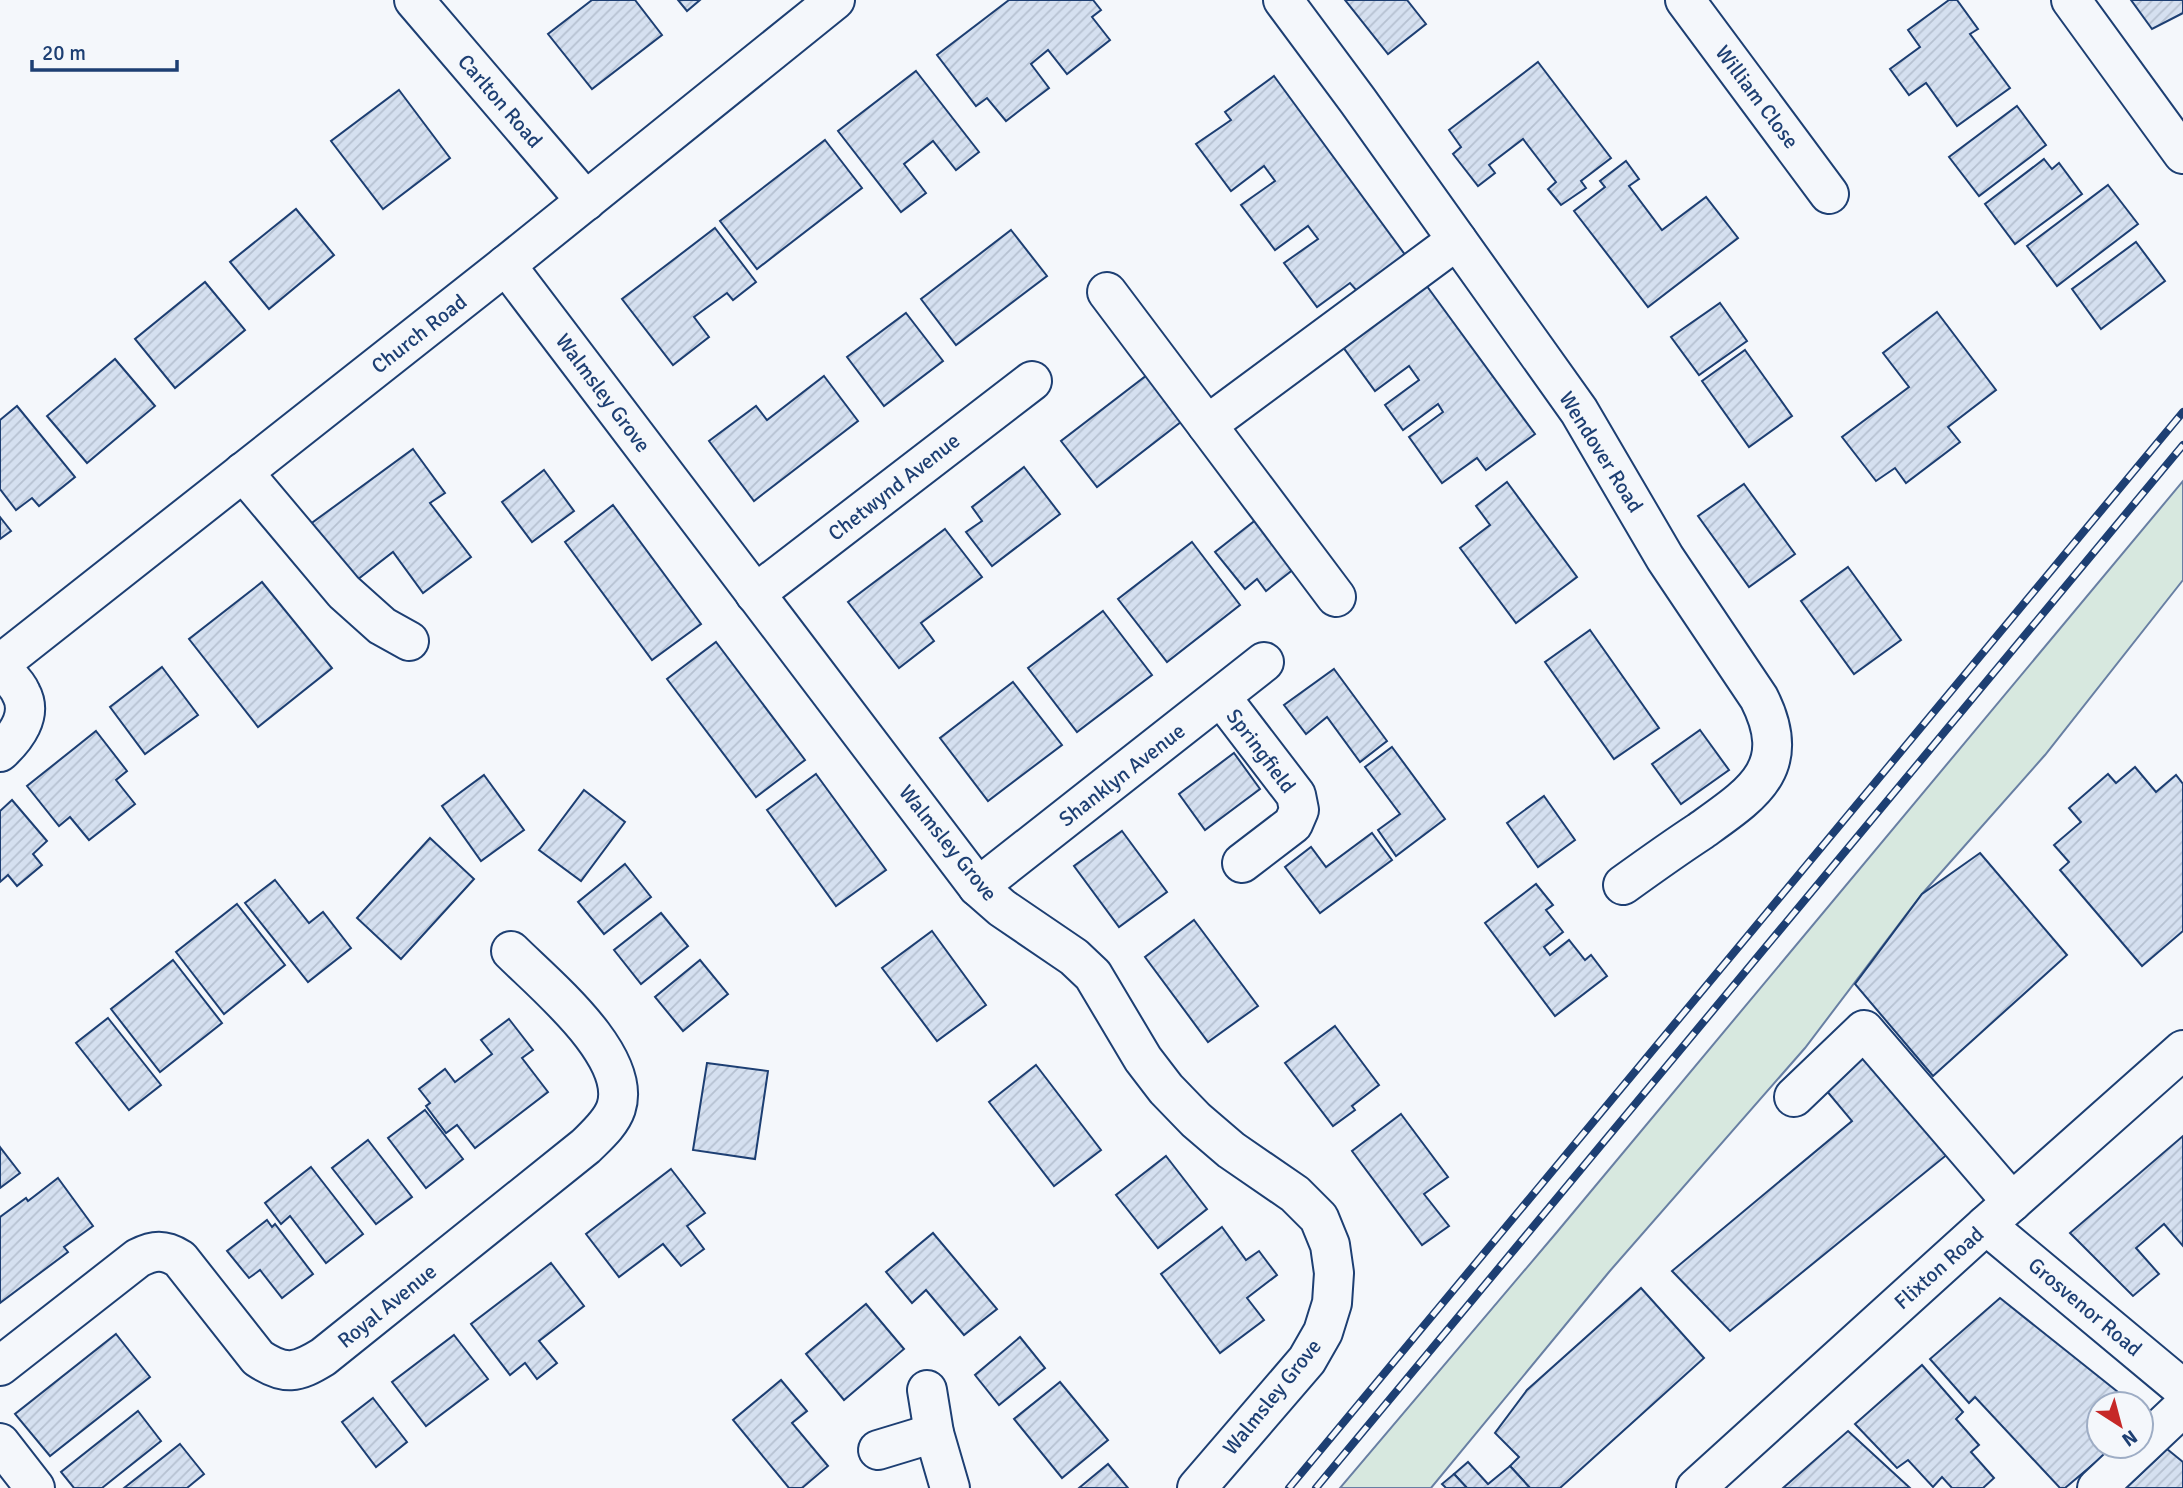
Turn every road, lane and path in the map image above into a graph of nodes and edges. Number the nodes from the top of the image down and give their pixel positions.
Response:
1 (414, 0) edge
2 (835, 0) edge
3 (1283, 0) edge
4 (1685, 0) edge
5 (2071, 0) edge
6 (2183, 154) edge
7 (1829, 194) dead end
8 (586, 201) junction
9 (1457, 240) junction
10 (506, 265) junction
11 (1107, 292) dead end
12 (1032, 381) dead end
13 (1207, 425) junction
14 (243, 472) junction
15 (755, 594) junction
16 (1336, 597) dead end
17 (409, 641) dead end
18 (1264, 662) dead end
19 (0, 665) edge
20 (1221, 697) junction
21 (0, 751) edge
22 (1242, 863) dead end
23 (1623, 885) dead end
24 (978, 887) junction
25 (511, 951) dead end
26 (2183, 1050) edge
27 (1794, 1097) dead end
28 (1999, 1214) junction
29 (0, 1366) edge
30 (2183, 1389) edge
31 (927, 1390) dead end
32 (2183, 1407) edge
33 (934, 1433) junction
34 (0, 1443) edge
35 (878, 1450) dead end
36 (35, 1488) edge
37 (950, 1488) edge
38 (1197, 1488) edge
39 (1696, 1488) edge
40 (2097, 1488) edge

1 - 8 street, Carlton Road
2 - 8 street, Church Road
3 - 9 street, Wendover Road
4 - 7 street, William Close
5 - 6 street
8 - 10 street, Church Road
9 - 13 street
9 - 23 street, Wendover Road
10 - 14 street, Church Road
10 - 15 street, Walmsley Grove
11 - 13 street
12 - 15 street, Chetwynd Avenue
13 - 16 street
14 - 17 street
14 - 19 street, Church Road
15 - 24 street, Walmsley Grove
18 - 20 street, Shanklyn Avenue
19 - 21 street
20 - 22 street, Springfield
20 - 24 street, Shanklyn Avenue
24 - 38 street, Walmsley Grove
25 - 29 street, Royal Avenue
26 - 28 street, Flixton Road
27 - 28 street, Grosvenor Road
28 - 30 street, Grosvenor Road
28 - 39 street, Flixton Road
31 - 33 street
32 - 40 street
33 - 35 street
33 - 37 street
34 - 36 street

